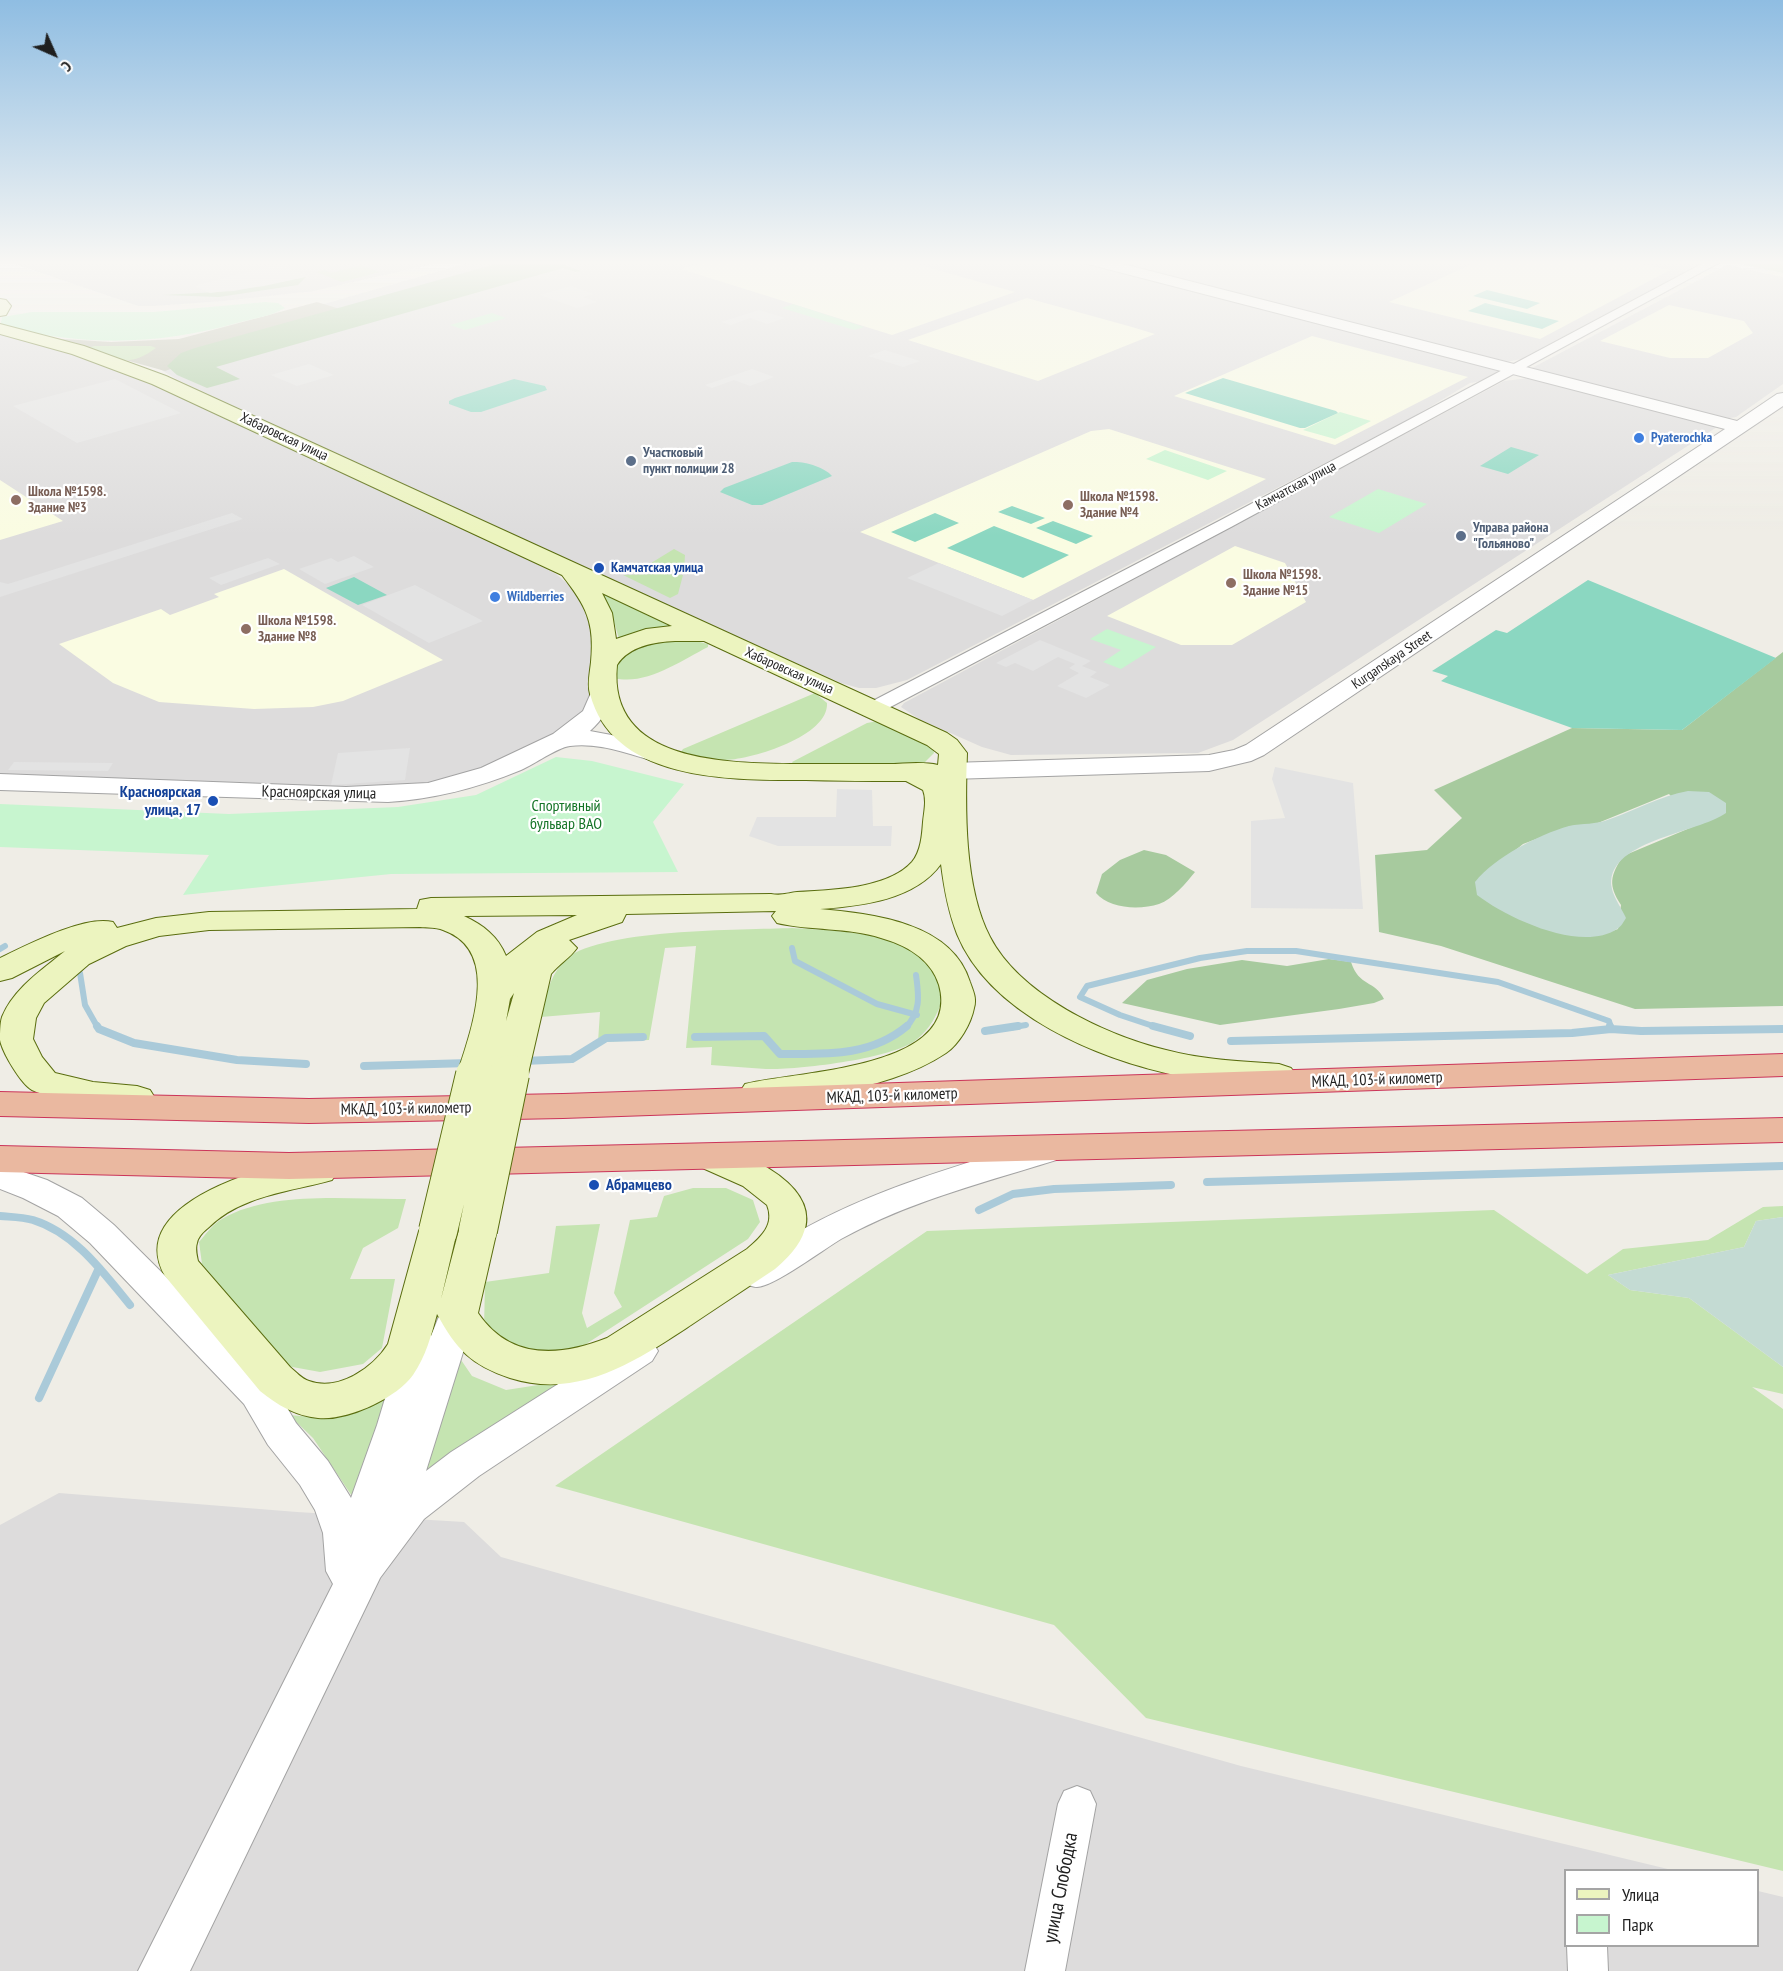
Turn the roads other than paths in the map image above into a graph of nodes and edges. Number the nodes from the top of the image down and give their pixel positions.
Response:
1 (84, 352) edge
2 (1447, 352) edge
3 (1545, 352) edge
4 (1513, 369) junction
5 (1783, 398) edge
6 (1739, 428) junction
7 (560, 564) junction
8 (720, 639) junction
9 (603, 678) junction
10 (872, 709) junction
11 (937, 739) junction
12 (549, 745) junction
13 (660, 755) junction
14 (1020, 768) junction
15 (951, 771) junction
16 (908, 772) junction
17 (0, 782) edge
18 (953, 847) junction
19 (780, 909) junction
20 (0, 970) edge
21 (494, 998) junction
22 (1783, 1065) edge
23 (493, 1074) junction
24 (1456, 1077) junction
25 (0, 1104) edge
26 (563, 1106) junction
27 (309, 1111) junction
28 (1783, 1130) edge
29 (1058, 1148) junction
30 (711, 1156) junction
31 (0, 1159) edge
32 (393, 1163) junction
33 (0, 1176) edge
34 (457, 1314) junction
35 (417, 1315) junction
36 (355, 1570) junction
37 (1077, 1804) dead end
38 (1587, 1947) edge
39 (162, 1971) edge
40 (1045, 1971) edge
41 (1588, 1971) edge

1 - 7 main road, Хабаровская улица
2 - 4 street
3 - 4 street, Камчатская улица
4 - 6 street
4 - 10 street, Камчатская улица
5 - 6 street, Kurganskaya Street
6 - 14 street, Kurganskaya Street
7 - 8 main road, Хабаровская улица
7 - 9 main road, Хабаровская улица
8 - 9 main road
8 - 10 main road, Хабаровская улица
9 - 12 street, Красноярская улица
9 - 13 main road, Хабаровская улица
10 - 11 main road, Хабаровская улица
11 - 14 street, Хабаровская улица
11 - 15 main road
12 - 13 street
12 - 17 street, Красноярская улица
13 - 16 main road, Хабаровская улица
14 - 15 street, Kurganskaya Street
15 - 16 main road, Хабаровская улица
15 - 18 main road
16 - 19 main road
18 - 19 main road
18 - 24 main road
19 - 20 main road
19 - 21 main road
19 - 23 main road
19 - 26 main road
21 - 23 main road
21 - 27 main road
22 - 24 highway, МКАД, 103-й километр
23 - 34 main road, bridge
23 - 35 main road, bridge
24 - 26 highway, МКАД, 103-й километр
25 - 27 highway, МКАД, 103-й километр
26 - 27 highway, МКАД, 103-й километр
28 - 29 highway
29 - 30 highway
29 - 36 street
30 - 32 highway
30 - 34 main road
31 - 32 highway
32 - 35 main road
33 - 36 street
34 - 36 street
35 - 36 street
36 - 39 street
37 - 40 street, улица Слободка
38 - 41 street

